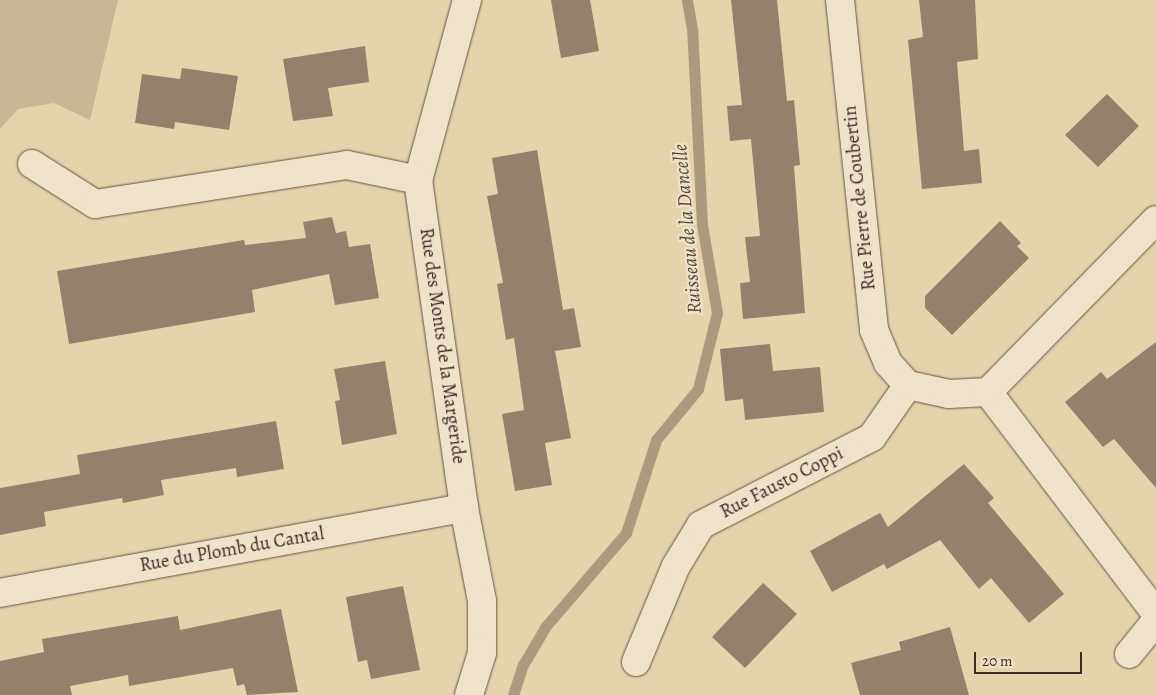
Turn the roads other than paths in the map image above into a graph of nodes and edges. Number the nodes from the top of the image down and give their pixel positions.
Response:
1 (468, 0) edge
2 (840, 0) edge
3 (32, 164) dead end
4 (418, 180) junction
5 (1156, 220) edge
6 (908, 385) junction
7 (988, 392) junction
8 (464, 508) junction
9 (0, 593) edge
10 (1156, 614) edge
11 (1156, 621) edge
12 (1129, 654) dead end
13 (636, 662) dead end
14 (469, 695) edge

1 - 4 street, Rue des Monts de la Margeride
2 - 6 street, Rue Pierre de Coubertin
3 - 4 street
4 - 8 street, Rue des Monts de la Margeride
5 - 7 street
6 - 7 street
6 - 13 street, Rue Fausto Coppi
7 - 10 street
8 - 9 street, Rue du Plomb du Cantal
8 - 14 street, Rue des Monts de la Margeride
11 - 12 street

